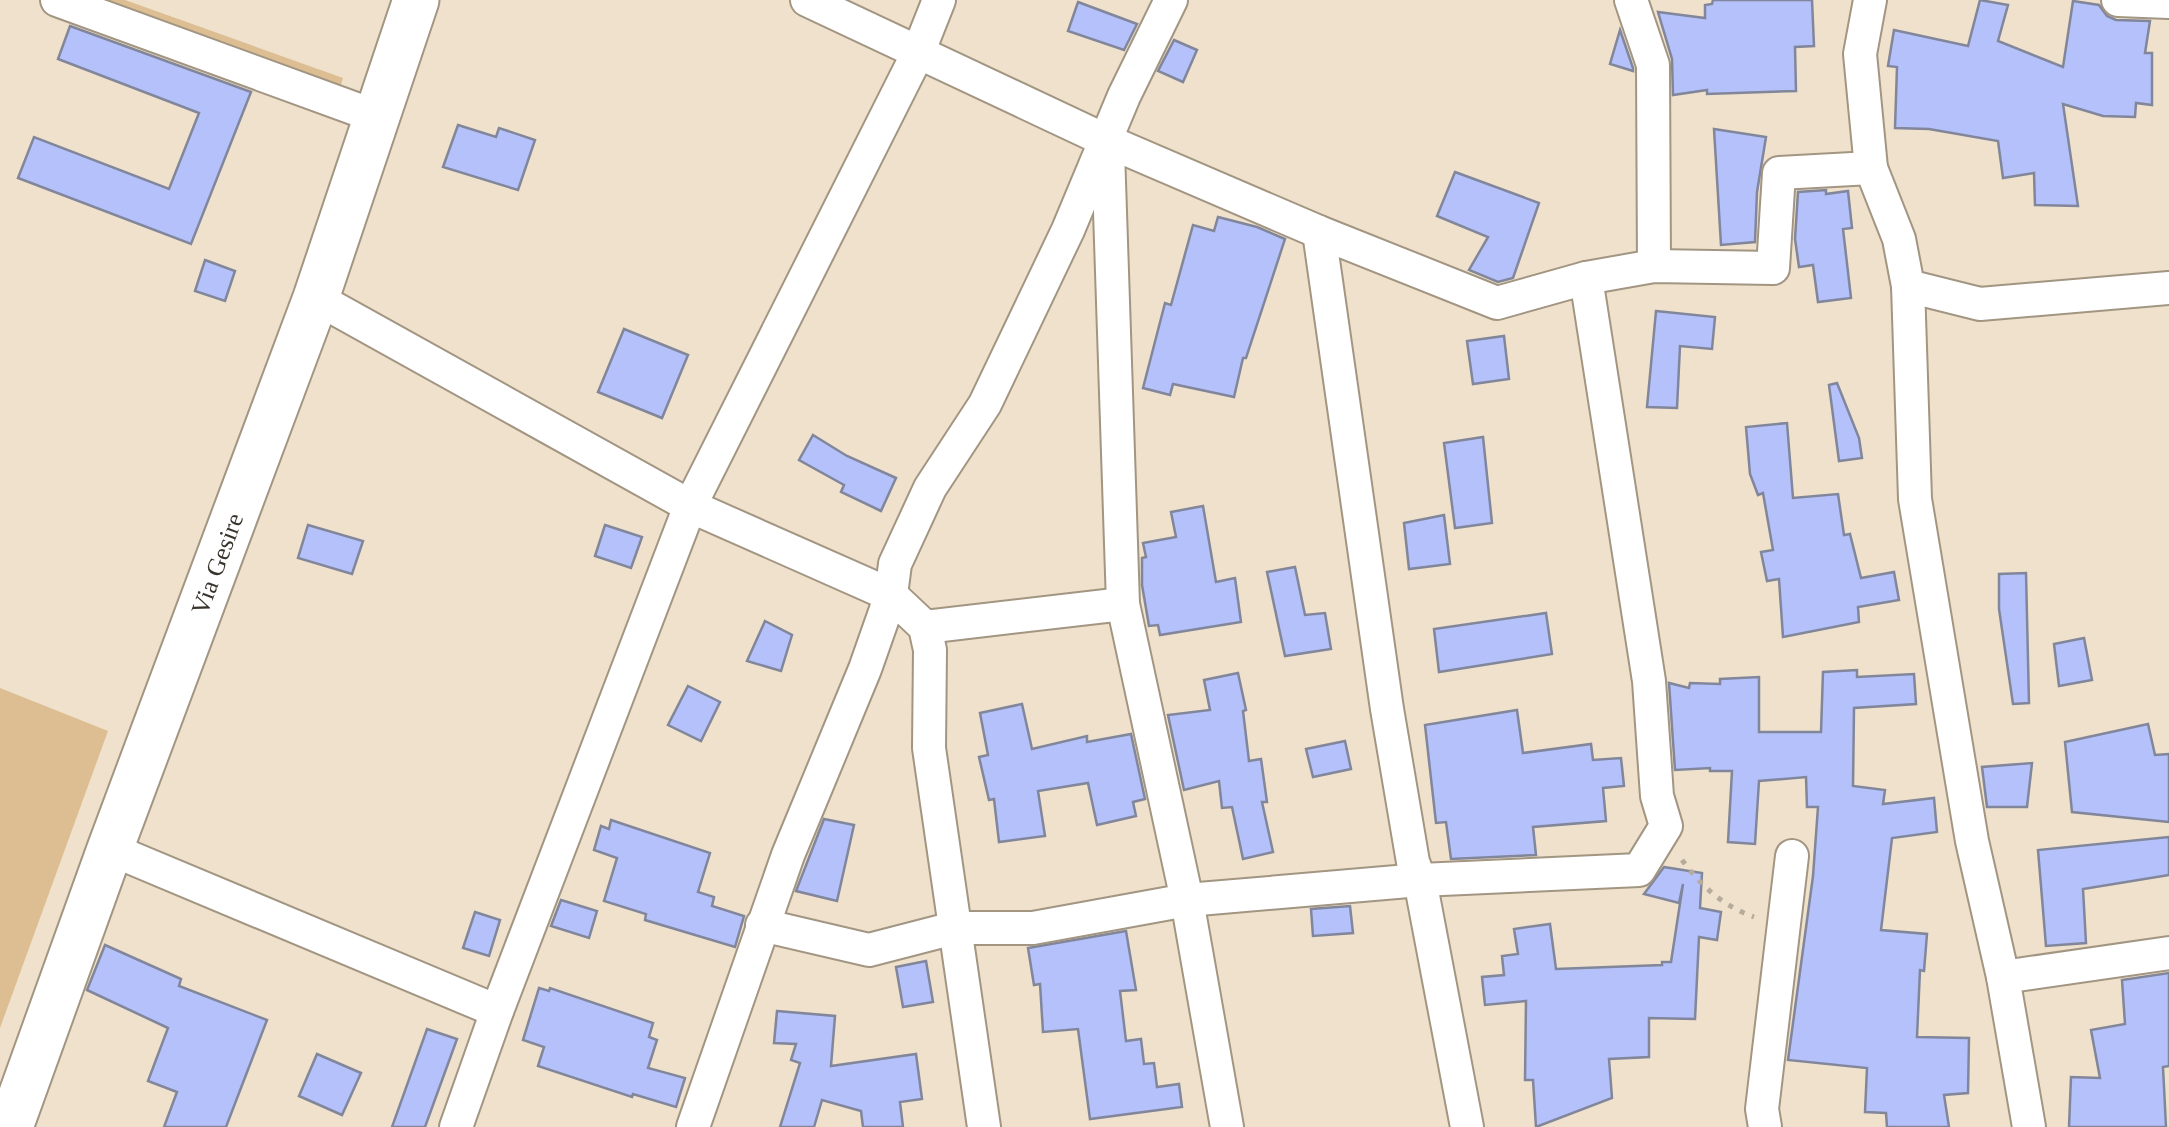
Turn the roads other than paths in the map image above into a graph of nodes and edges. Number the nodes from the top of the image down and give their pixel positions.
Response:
1 (56, 0) edge
2 (416, 0) edge
3 (807, 0) edge
4 (939, 0) edge
5 (1170, 0) edge
6 (1631, 0) edge
7 (1870, 0) edge
8 (2118, 0) edge
9 (2169, 2) edge
10 (918, 53) junction
11 (375, 116) junction
12 (1107, 141) junction
13 (1870, 168) junction
14 (1319, 232) junction
15 (1654, 266) junction
16 (1586, 278) junction
17 (1908, 286) junction
18 (2169, 288) edge
19 (316, 298) junction
20 (690, 506) junction
21 (891, 596) junction
22 (1123, 604) junction
23 (925, 627) junction
24 (110, 849) junction
25 (1792, 856) dead end
26 (1420, 880) junction
27 (1187, 900) junction
28 (762, 925) junction
29 (954, 928) junction
30 (2169, 954) edge
31 (2003, 977) junction
32 (497, 1010) junction
33 (10, 1127) edge
34 (456, 1127) edge
35 (693, 1127) edge
36 (984, 1127) edge
37 (1226, 1127) edge
38 (1468, 1127) edge
39 (1765, 1127) edge
40 (2029, 1127) edge

1 - 11 street
2 - 11 main road, Via Gesire
3 - 10 street
4 - 10 street
5 - 12 street
6 - 15 street
7 - 13 street
8 - 9 street
10 - 12 street
10 - 20 street
11 - 19 main road, Via Gesire
12 - 14 street
12 - 21 street
12 - 22 street
13 - 15 street
13 - 17 street
14 - 16 street
14 - 26 street
15 - 16 street
16 - 26 street
17 - 18 street
17 - 31 street
19 - 20 street
19 - 24 main road, Via Gesire
20 - 21 street
20 - 32 street
21 - 23 street
21 - 28 street
22 - 23 street
22 - 27 street
23 - 29 street
24 - 32 street
24 - 33 main road, Via Gesire
25 - 39 street
26 - 27 street
26 - 38 street
27 - 29 street
27 - 37 street
28 - 29 street
28 - 35 street
29 - 36 street
30 - 31 street
31 - 40 street
32 - 34 street

